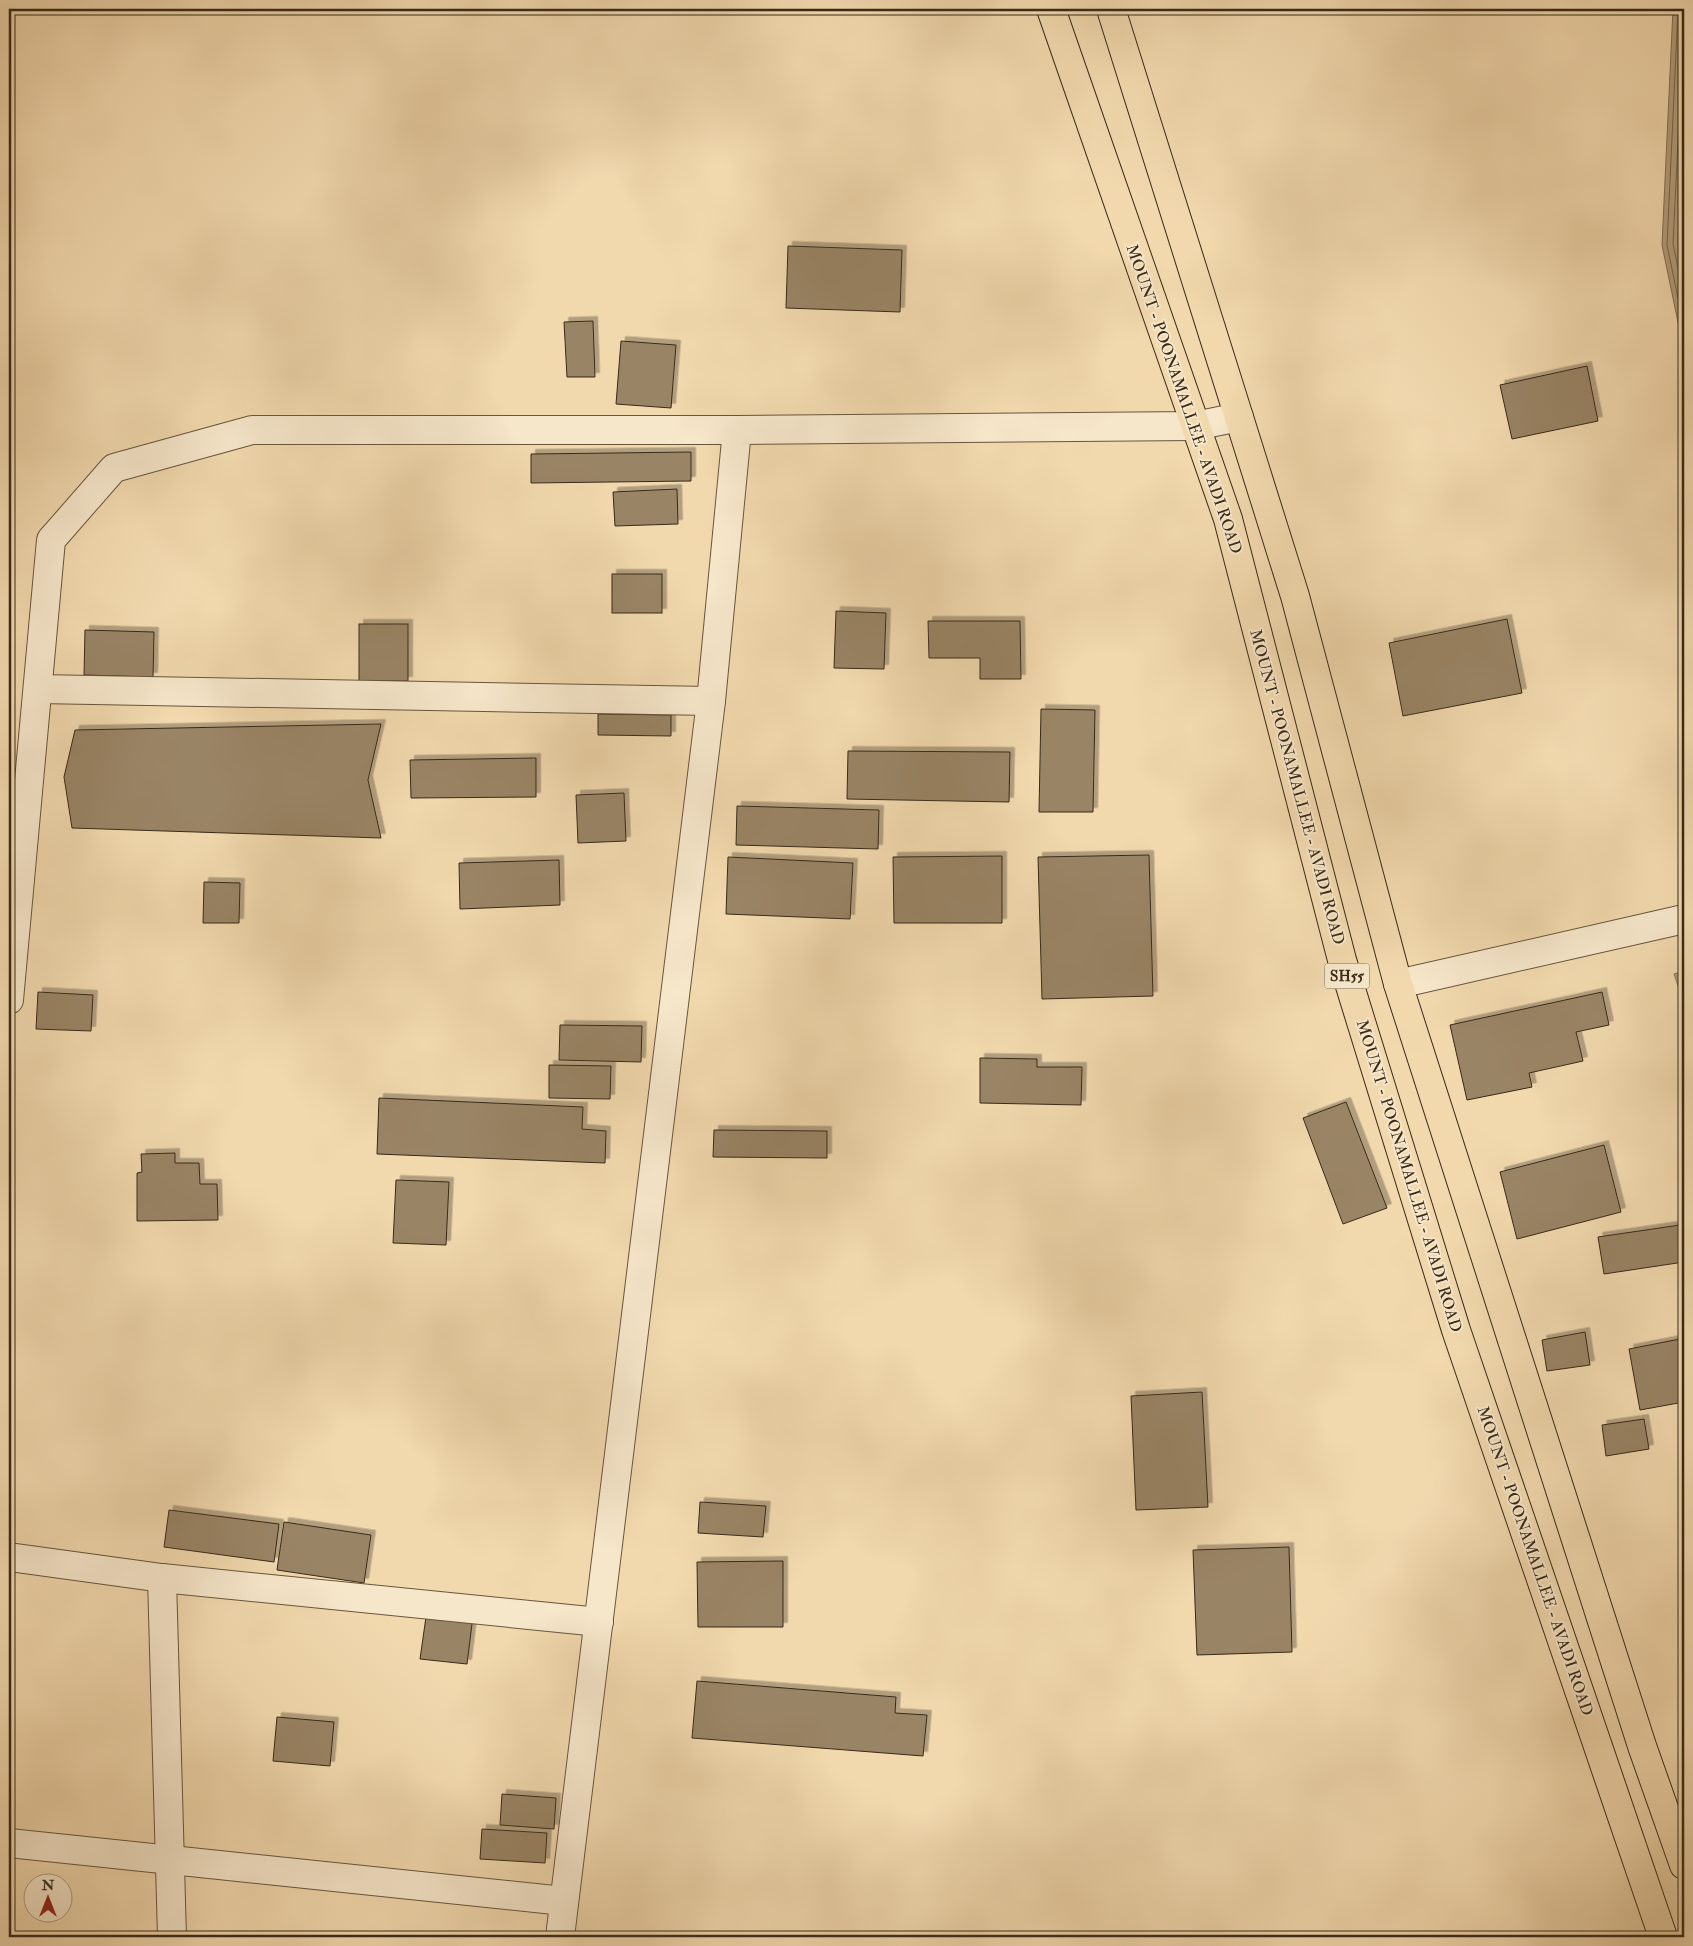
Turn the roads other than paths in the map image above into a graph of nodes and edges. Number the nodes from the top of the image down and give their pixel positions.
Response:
1 (1051, 9) edge
2 (1111, 9) edge
3 (1239, 417) junction
4 (1195, 426) junction
5 (737, 430) junction
6 (38, 689) junction
7 (712, 701) junction
8 (1681, 919) edge
9 (1398, 984) junction
10 (9, 1000) edge
11 (9, 1557) edge
12 (162, 1578) junction
13 (599, 1622) junction
14 (9, 1843) edge
15 (169, 1860) junction
16 (1684, 1865) edge
17 (564, 1901) junction
18 (172, 1937) edge
19 (560, 1937) edge
20 (1663, 1937) edge

1 - 4 main road, MOUNT - POONAMALLEE - AVADI ROAD / SH55
2 - 3 main road, SH55
3 - 4 street
3 - 9 main road, SH55
4 - 5 street
4 - 20 main road, MOUNT - POONAMALLEE - AVADI ROAD / SH55
5 - 6 street
5 - 7 street
6 - 7 street
6 - 10 street
7 - 13 street
8 - 9 street
9 - 16 main road, SH55
11 - 12 street
12 - 13 street
12 - 15 street
13 - 17 street
14 - 15 street
15 - 17 street
15 - 18 street
17 - 19 street

